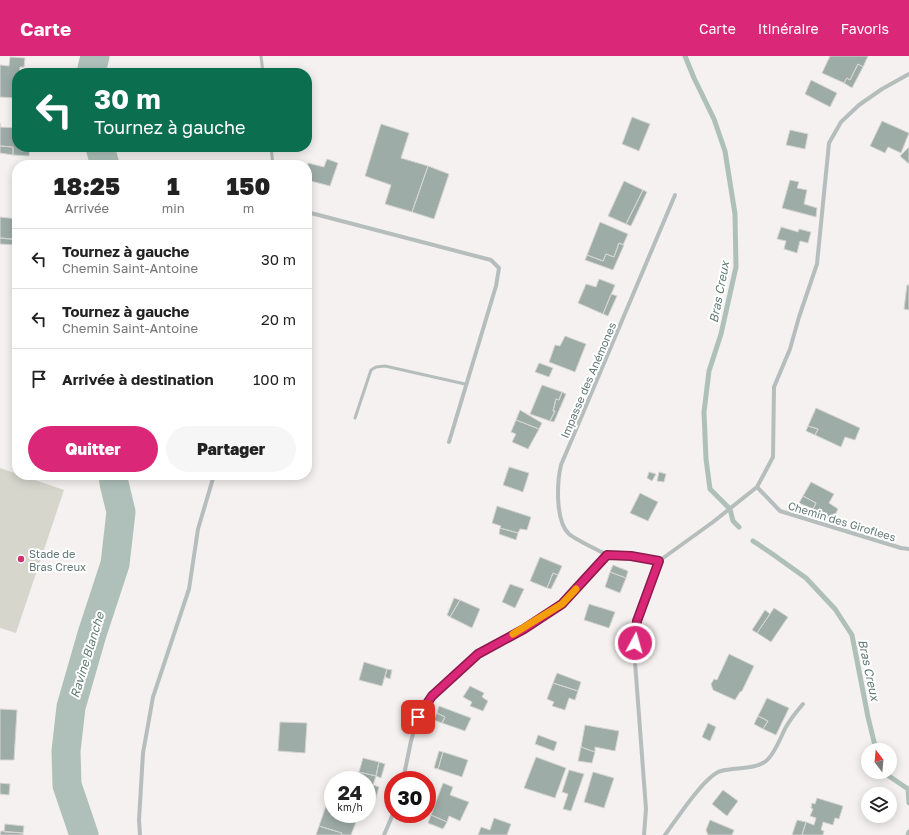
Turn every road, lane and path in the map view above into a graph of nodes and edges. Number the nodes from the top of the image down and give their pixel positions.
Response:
1 (261, 56) edge
2 (262, 68) edge
3 (909, 74) edge
4 (675, 195) dead end
5 (312, 213) edge
6 (465, 384) junction
7 (355, 418) dead end
8 (449, 442) dead end
9 (213, 480) edge
10 (757, 487) junction
11 (909, 549) edge
12 (607, 555) junction
13 (659, 561) junction
14 (803, 704) dead end
15 (405, 771) edge
16 (389, 823) edge
17 (140, 835) edge
18 (384, 835) edge
19 (644, 835) edge
20 (665, 835) edge

1 - 2 lane
3 - 10 street
4 - 12 street, Impasse des Anémones
5 - 6 street
6 - 7 lane
6 - 8 street
9 - 17 street
10 - 11 street, Chemin des Giroflees
10 - 13 street
12 - 13 street
12 - 15 street
13 - 19 street
14 - 20 street
16 - 18 street

